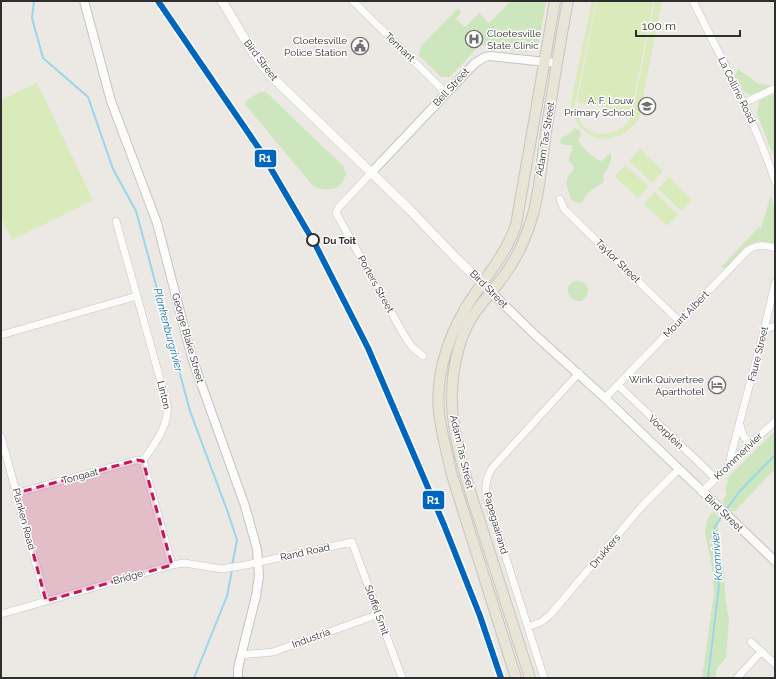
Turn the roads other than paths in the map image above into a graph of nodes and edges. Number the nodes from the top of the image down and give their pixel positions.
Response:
1 (84, 1) edge
2 (222, 1) edge
3 (352, 1) edge
4 (555, 1) edge
5 (568, 1) edge
6 (693, 1) edge
7 (544, 62) junction
8 (556, 63) junction
9 (775, 88) edge
10 (446, 93) junction
11 (744, 103) junction
12 (371, 173) junction
13 (775, 181) edge
14 (560, 199) dead end
15 (116, 221) dead end
16 (775, 248) edge
17 (483, 283) junction
18 (775, 283) edge
19 (491, 292) junction
20 (137, 296) junction
21 (679, 321) junction
22 (775, 326) edge
23 (764, 330) junction
24 (1, 335) edge
25 (423, 356) dead end
26 (579, 373) junction
27 (618, 385) junction
28 (605, 398) junction
29 (775, 422) edge
30 (740, 425) junction
31 (1, 437) edge
32 (750, 444) junction
33 (143, 461) junction
34 (730, 463) junction
35 (679, 469) junction
36 (715, 478) junction
37 (702, 492) junction
38 (17, 493) junction
39 (471, 494) junction
40 (459, 497) junction
41 (352, 542) joint
42 (773, 556) edge
43 (258, 563) junction
44 (172, 565) junction
45 (46, 601) junction
46 (1, 614) edge
47 (379, 614) junction
48 (528, 627) junction
49 (751, 642) dead end
50 (761, 652) junction
51 (241, 655) junction
52 (775, 664) edge
53 (238, 678) edge
54 (402, 678) edge
55 (516, 678) edge
56 (530, 678) edge
57 (544, 678) edge
58 (737, 678) edge

1 - 43 street, George Blake Street
2 - 12 main road, Bird Street
3 - 10 street, Tennant
4 - 7 main road, Adam Tas Street
5 - 8 main road, Adam Tas Street
6 - 11 street, La Colline Road
7 - 8 street, Bell Street
7 - 10 street, Bell Street
7 - 17 main road, Adam Tas Street
8 - 19 main road, Adam Tas Street
9 - 11 street
10 - 12 street, Bell Street
11 - 13 street, La Colline Road
12 - 17 main road, Bird Street
12 - 25 street, Porters Street
14 - 21 street, Taylor Street
15 - 20 street, Linton
16 - 21 street, Mount Albert
17 - 19 main road, Bird Street
17 - 40 main road, Adam Tas Street
18 - 23 street, Faure Street
19 - 26 street, Bird Street
19 - 39 main road, Adam Tas Street
20 - 24 street
20 - 33 street, Linton
21 - 27 street, Mount Albert
22 - 23 street
23 - 30 street, Faure Street
26 - 28 street, Bird Street
26 - 48 street, Papegaairand
27 - 28 street, Mount Albert
27 - 36 street, Voorplein
28 - 35 street, Bird Street
29 - 32 street, Krommerivier
30 - 32 street
30 - 34 street, Faure Street
31 - 38 street, Planken Road
32 - 34 street, Krommerivier
33 - 38 street, Tongaat
33 - 44 street
34 - 36 street, Krommerivier
35 - 37 street, Bird Street
35 - 48 street, Drukkers
36 - 37 street, Krommerivier
37 - 42 street, Bird Street
38 - 45 street, Planken Road
39 - 40 main road
39 - 56 main road, Adam Tas Street
40 - 55 main road, Adam Tas Street
41 - 43 street, Rand Road
41 - 47 street, Stoffel Smit
43 - 44 street, Bridge
43 - 51 street, George Blake Street
44 - 45 street, Bridge
45 - 46 street, Bridge
47 - 51 street, Industria
47 - 54 street, Stoffel Smit
48 - 57 street, Papegaairand
49 - 50 street
50 - 52 street
50 - 58 street
51 - 53 street, George Blake Street

